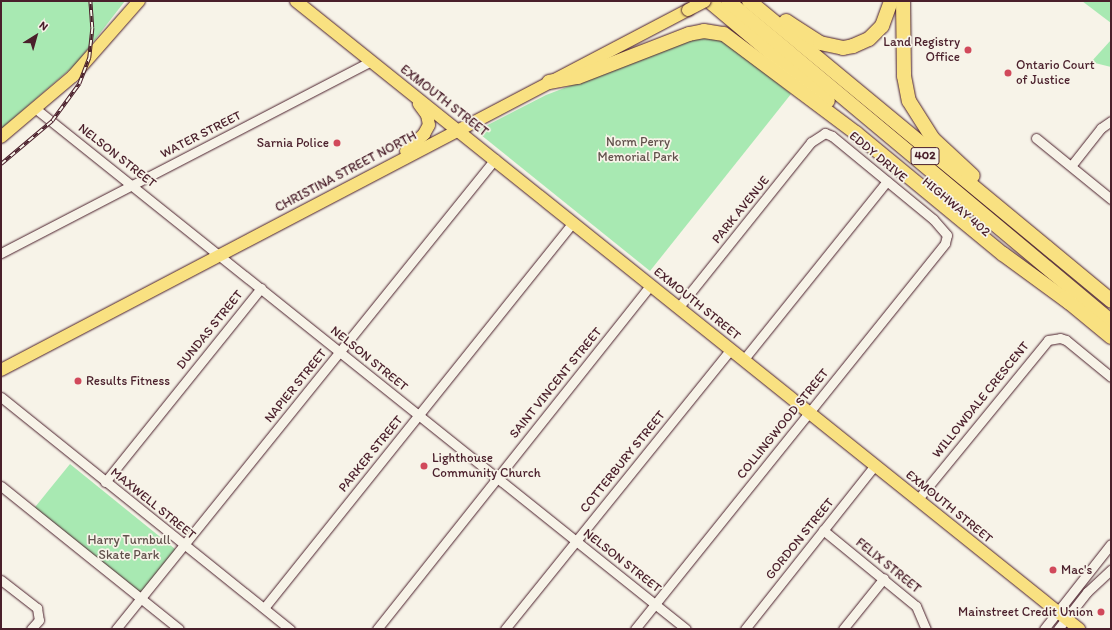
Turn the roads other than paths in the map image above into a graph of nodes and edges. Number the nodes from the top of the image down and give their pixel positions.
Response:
1 (139, 1) edge
2 (296, 1) edge
3 (704, 1) edge
4 (709, 1) edge
5 (728, 1) edge
6 (739, 1) edge
7 (749, 1) edge
8 (758, 1) edge
9 (891, 1) edge
10 (903, 1) edge
11 (131, 6) edge
12 (745, 32) junction
13 (370, 62) junction
14 (549, 82) junction
15 (410, 93) junction
16 (36, 109) junction
17 (1111, 121) edge
18 (457, 130) junction
19 (825, 133) joint
20 (1, 137) edge
21 (1036, 138) dead end
22 (495, 159) junction
23 (394, 161) junction
24 (1071, 166) junction
25 (887, 182) junction
26 (133, 185) junction
27 (1111, 199) edge
28 (573, 222) junction
29 (947, 235) joint
30 (1, 253) edge
31 (219, 255) junction
32 (1058, 256) junction
33 (651, 285) junction
34 (260, 288) junction
35 (1111, 300) edge
36 (1070, 303) junction
37 (679, 307) junction
38 (1111, 312) edge
39 (1111, 321) edge
40 (1111, 337) edge
41 (730, 349) junction
42 (340, 352) junction
43 (744, 360) junction
44 (1, 370) edge
45 (1111, 377) edge
46 (1, 397) edge
47 (810, 412) junction
48 (418, 415) junction
49 (875, 465) junction
50 (497, 478) junction
51 (105, 482) junction
52 (1, 486) edge
53 (918, 499) junction
54 (823, 530) junction
55 (576, 541) junction
56 (1111, 544) edge
57 (184, 545) junction
58 (1111, 552) edge
59 (1099, 560) junction
60 (1109, 570) edge
61 (884, 578) junction
62 (1, 580) edge
63 (141, 598) junction
64 (655, 604) junction
65 (264, 608) junction
66 (1062, 615) junction
67 (31, 629) edge
68 (116, 629) edge
69 (179, 629) edge
70 (290, 629) edge
71 (377, 629) edge
72 (505, 629) edge
73 (635, 629) edge
74 (686, 629) edge
75 (745, 629) edge
76 (843, 629) edge
77 (926, 629) edge
78 (1044, 629) edge
79 (1058, 629) edge
80 (1079, 629) edge

1 - 11 main road
2 - 13 main road, EXMOUTH STREET
3 - 12 highway
3 - 14 main road, CHRISTINA STREET NORTH, bridge
4 - 12 highway, HIGHWAY 402 / 402
5 - 39 highway
6 - 38 highway, HIGHWAY 402 / 402
7 - 32 highway
8 - 9 highway
10 - 32 highway
11 - 16 main road
12 - 36 highway, HIGHWAY 402 / 402
13 - 15 main road, EXMOUTH STREET
13 - 26 street, WATER STREET
14 - 18 main road, CHRISTINA STREET NORTH
14 - 36 highway
15 - 18 main road, EXMOUTH STREET
15 - 23 main road
16 - 20 main road
16 - 26 street, NELSON STREET
17 - 24 street
18 - 22 main road, EXMOUTH STREET
18 - 23 main road, CHRISTINA STREET NORTH
19 - 25 street, EDDY DRIVE
19 - 37 street, PARK AVENUE
21 - 24 street
22 - 28 main road, EXMOUTH STREET
22 - 42 street, NAPIER STREET
23 - 31 main road, CHRISTINA STREET NORTH
24 - 27 street
25 - 29 street, EDDY DRIVE
25 - 43 street
26 - 30 street, WATER STREET
26 - 31 street, NELSON STREET
28 - 33 main road, EXMOUTH STREET
28 - 48 street, PARKER STREET
29 - 47 street, COLLINGWOOD STREET
31 - 34 street, NELSON STREET
31 - 44 main road, CHRISTINA STREET NORTH
32 - 35 highway
33 - 37 main road, EXMOUTH STREET
33 - 50 street, SAINT VINCENT STREET
34 - 42 street, NELSON STREET
34 - 51 street, DUNDAS STREET
36 - 40 highway, HIGHWAY 402 / 402
37 - 41 main road, EXMOUTH STREET
41 - 43 main road, EXMOUTH STREET
41 - 55 street, COTTERBURY STREET
42 - 48 street, NELSON STREET
42 - 57 street, NAPIER STREET
43 - 47 main road, EXMOUTH STREET
45 - 53 street, WILLOWDALE CRESCENT
46 - 51 street, MAXWELL STREET
47 - 49 main road, EXMOUTH STREET
47 - 64 street, COLLINGWOOD STREET
48 - 50 street, NELSON STREET
48 - 65 street, PARKER STREET
49 - 53 main road, EXMOUTH STREET
49 - 54 street, GORDON STREET
50 - 55 street, NELSON STREET
50 - 71 street, SAINT VINCENT STREET
51 - 57 street, MAXWELL STREET
52 - 63 street
53 - 66 main road, EXMOUTH STREET
54 - 61 street, FELIX STREET
54 - 75 street, GORDON STREET
55 - 64 street, NELSON STREET
55 - 72 street, COTTERBURY STREET
56 - 59 street
57 - 63 street, NAPIER STREET
57 - 65 street, MAXWELL STREET
58 - 59 street
59 - 66 street
60 - 66 street
61 - 76 street
61 - 77 street, FELIX STREET
62 - 67 street
63 - 68 street, NAPIER STREET
63 - 69 street
64 - 73 street, COLLINGWOOD STREET
64 - 74 street, NELSON STREET
65 - 70 street, MAXWELL STREET
66 - 78 street
66 - 79 street
66 - 80 main road, EXMOUTH STREET

